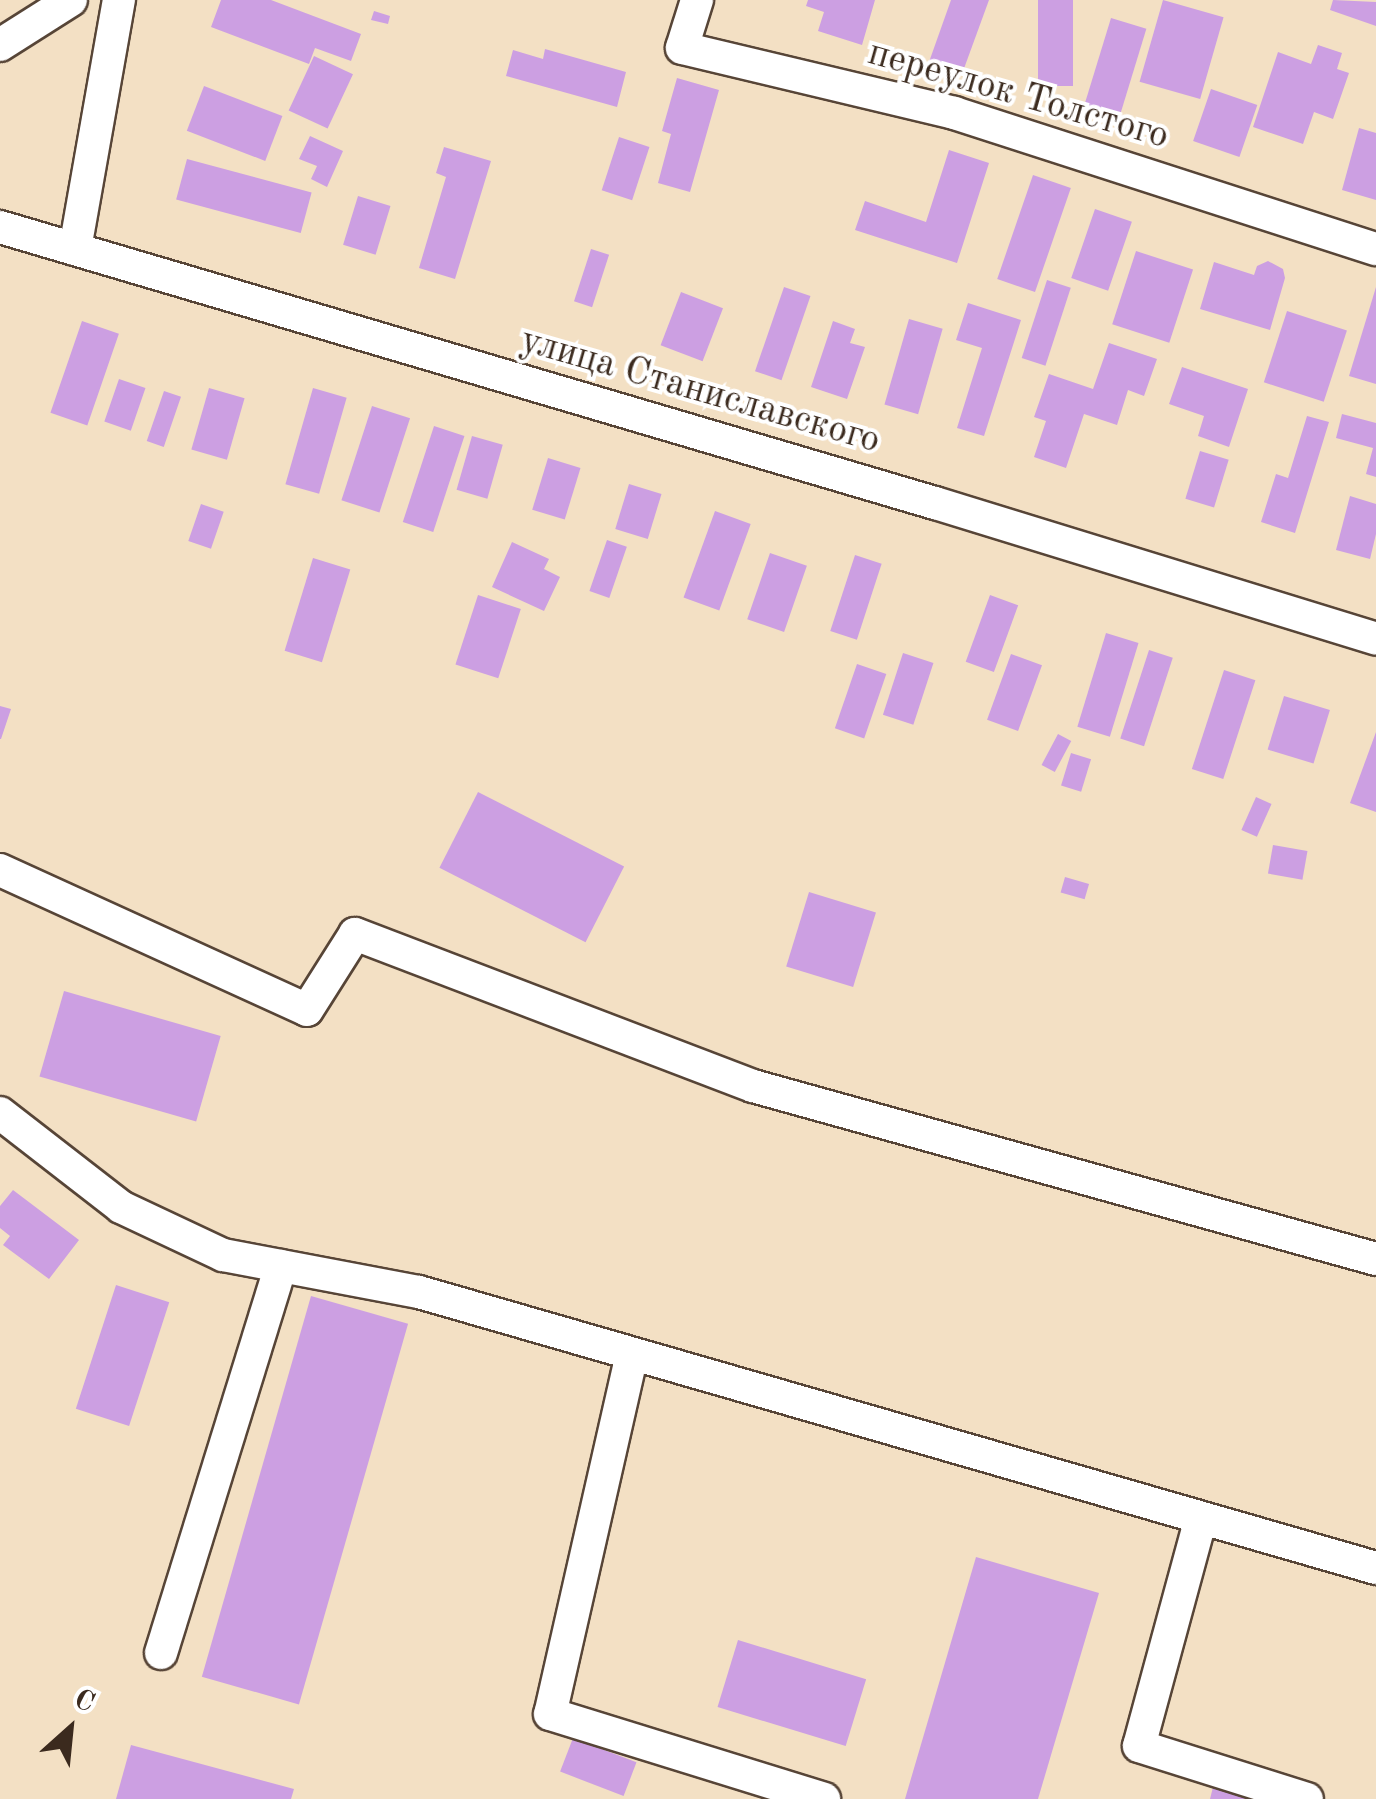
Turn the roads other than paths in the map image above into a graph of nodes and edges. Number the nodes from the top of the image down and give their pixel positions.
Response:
1 (71, 0) edge
2 (119, 0) edge
3 (697, 0) edge
4 (0, 45) edge
5 (0, 227) edge
6 (75, 249) junction
7 (1376, 249) edge
8 (1376, 639) edge
9 (0, 870) edge
10 (0, 1112) edge
11 (1376, 1259) edge
12 (281, 1266) junction
13 (632, 1354) junction
14 (1201, 1518) junction
15 (1376, 1568) edge
16 (161, 1653) dead end
17 (824, 1799) edge
18 (1307, 1799) edge

1 - 4 street
2 - 6 street
3 - 7 street, переулок Толстого
5 - 6 street, улица Станиславского
6 - 8 street, улица Станиславского
9 - 11 street
10 - 12 street
12 - 13 street
12 - 16 street
13 - 14 street
13 - 17 street
14 - 15 street
14 - 18 street

